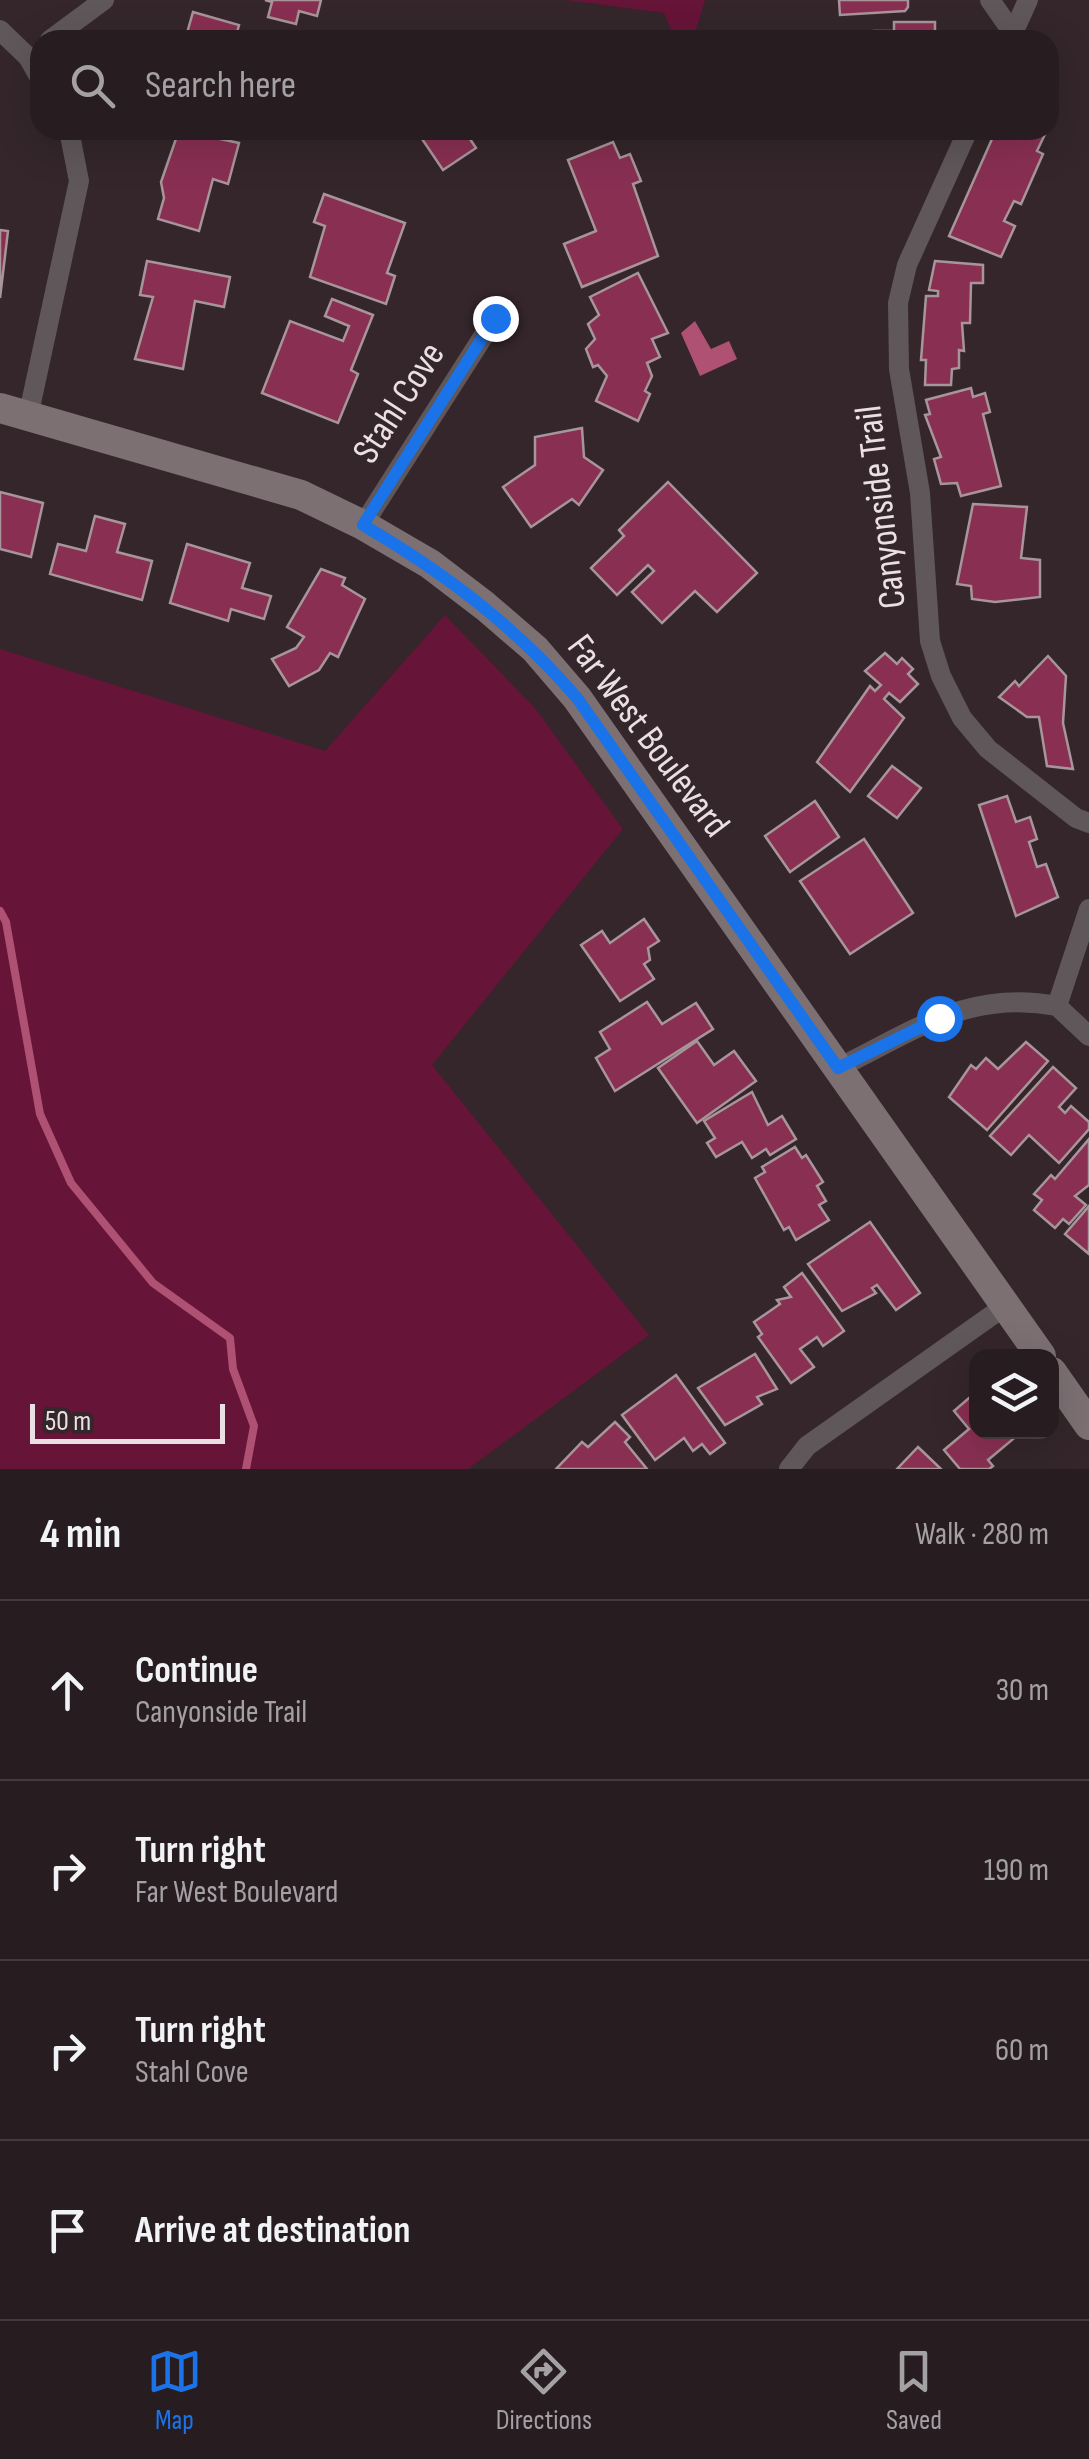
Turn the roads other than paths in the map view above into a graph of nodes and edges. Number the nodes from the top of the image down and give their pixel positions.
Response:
1 (104, 0) edge
2 (990, 0) edge
3 (1028, 0) edge
4 (0, 30) edge
5 (64, 30) edge
6 (1008, 30) edge
7 (1014, 30) edge
8 (30, 49) edge
9 (71, 140) edge
10 (963, 140) edge
11 (495, 318) dead end
12 (14, 413) edge
13 (363, 525) junction
14 (1089, 823) edge
15 (1089, 909) edge
16 (1057, 1006) junction
17 (1089, 1036) edge
18 (838, 1068) junction
19 (1005, 1306) junction
20 (1035, 1349) edge
21 (1059, 1382) edge
22 (1089, 1425) edge
23 (789, 1469) edge

1 - 5 street
2 - 6 street
3 - 7 street
4 - 8 street
9 - 12 street
10 - 14 street, Canyonside Trail
11 - 13 street, Stahl Cove
12 - 13 street, Far West Boulevard
13 - 18 street, Far West Boulevard
15 - 16 street
16 - 17 street
16 - 18 street
18 - 19 street, Far West Boulevard
19 - 20 street, Far West Boulevard
19 - 23 street
21 - 22 street

